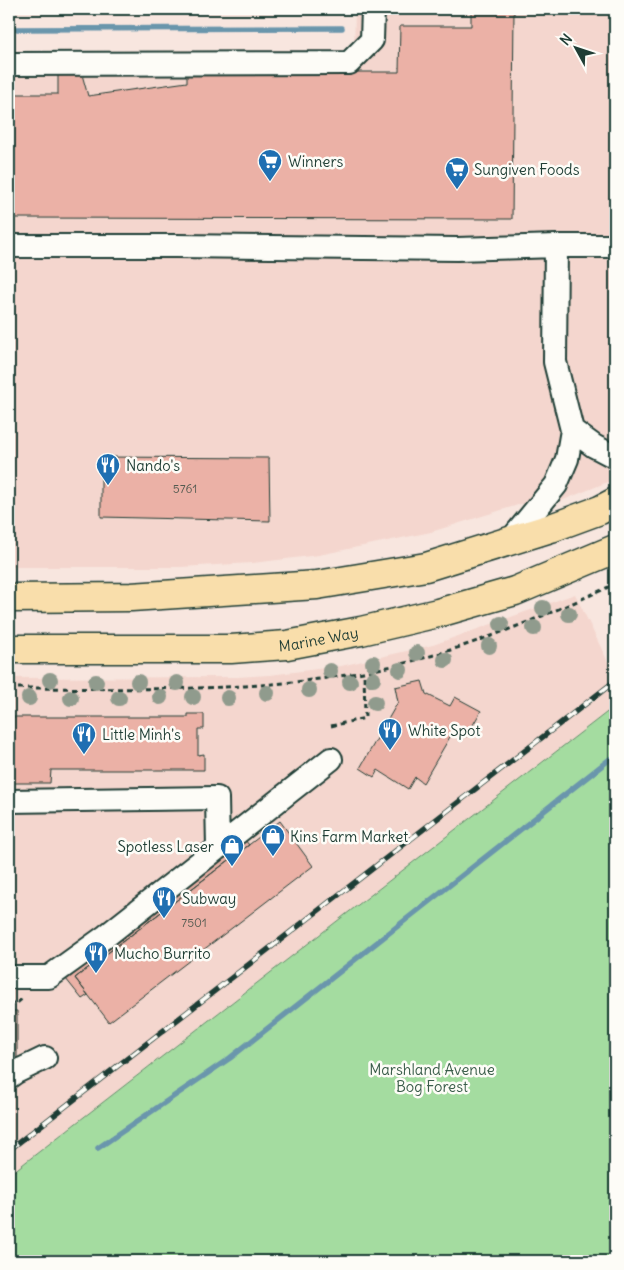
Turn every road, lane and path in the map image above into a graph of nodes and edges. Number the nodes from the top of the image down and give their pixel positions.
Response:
1 (373, 9) edge
2 (9, 64) edge
3 (9, 246) edge
4 (556, 246) junction
5 (615, 246) edge
6 (572, 430) junction
7 (615, 457) edge
8 (615, 502) edge
9 (510, 540) junction
10 (615, 549) edge
11 (9, 598) edge
12 (9, 649) edge
13 (364, 672) dead end
14 (331, 726) dead end
15 (331, 759) dead end
16 (9, 801) edge
17 (218, 848) junction
18 (9, 977) edge
19 (24, 997) dead end
20 (9, 1004) edge
21 (45, 1058) dead end
22 (9, 1077) edge

1 - 2 lane
3 - 4 lane
4 - 5 lane
4 - 6 lane
6 - 7 lane
6 - 9 lane
8 - 9 main road
9 - 11 main road
10 - 12 main road, Marine Way
13 - 14 path
15 - 17 lane
16 - 17 lane
17 - 18 lane
19 - 20 path
21 - 22 lane

